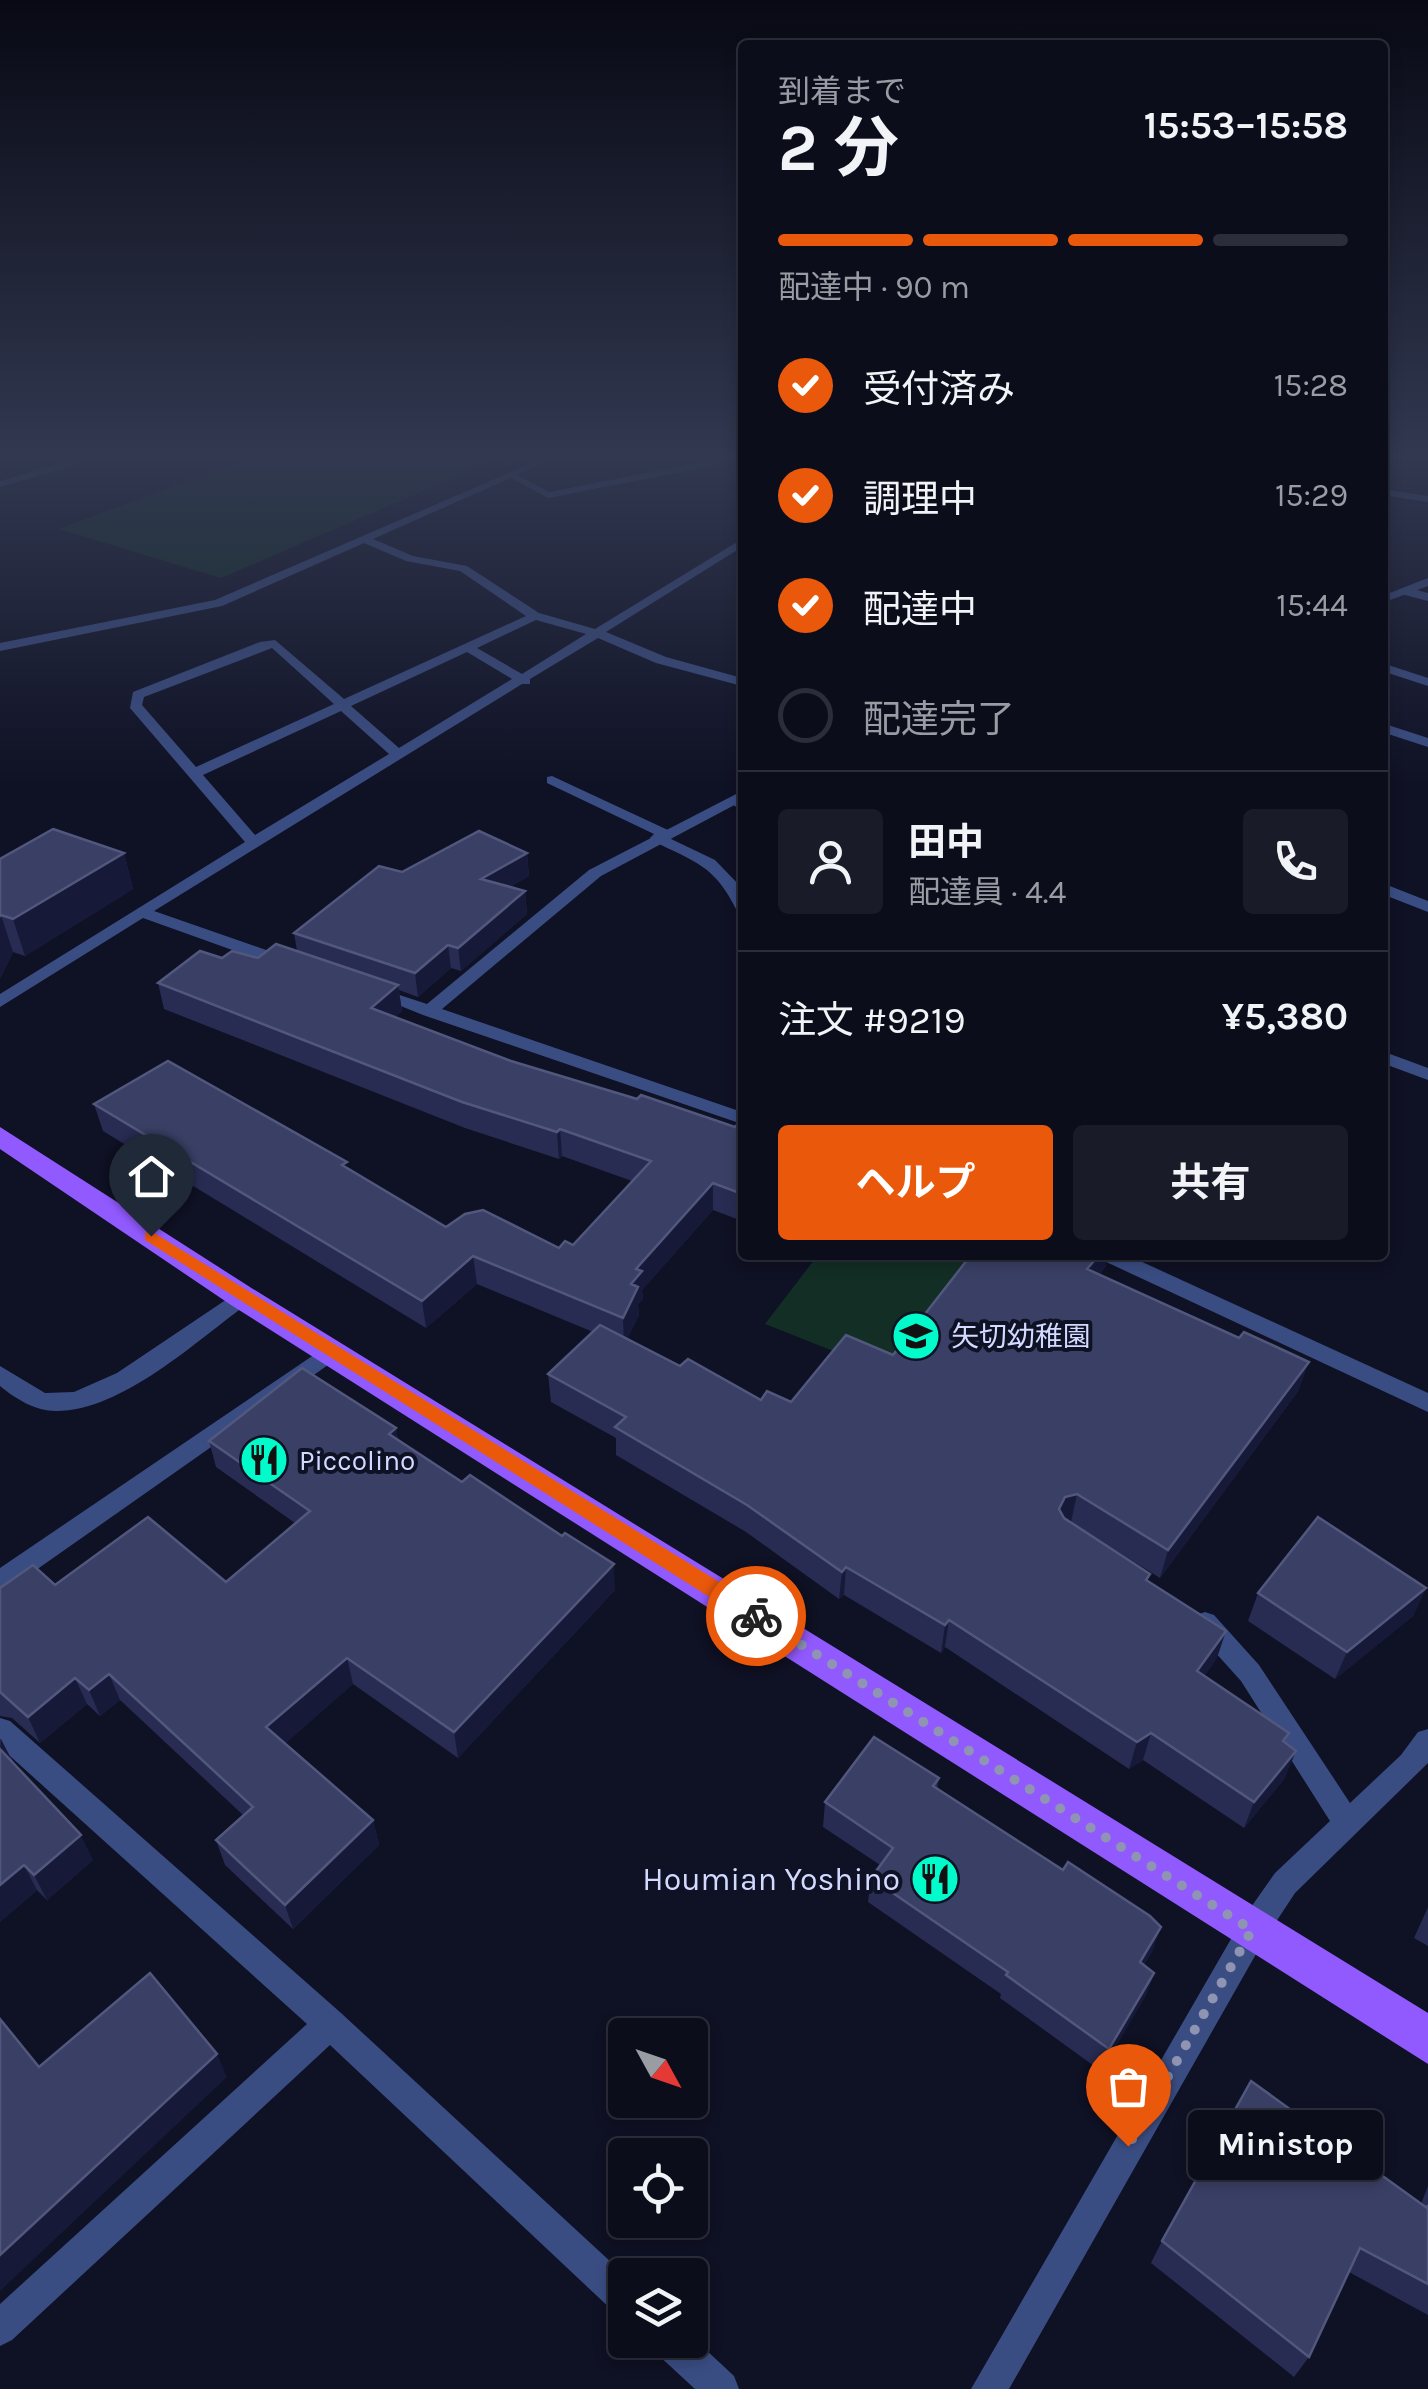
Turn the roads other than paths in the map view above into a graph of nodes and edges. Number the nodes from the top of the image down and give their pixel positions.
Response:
1 (307, 563) edge
2 (437, 563) edge
3 (709, 563) edge
4 (1428, 582) edge
5 (1409, 592) junction
6 (1428, 597) edge
7 (1388, 598) edge
8 (536, 616) junction
9 (600, 634) junction
10 (0, 647) edge
11 (470, 649) junction
12 (1388, 669) edge
13 (525, 681) junction
14 (738, 681) edge
15 (1428, 682) edge
16 (343, 707) junction
17 (1388, 729) edge
18 (1428, 743) edge
19 (399, 756) junction
20 (195, 773) junction
21 (552, 780) dead end
22 (738, 801) edge
23 (662, 836) junction
24 (253, 842) junction
25 (738, 889) edge
26 (1388, 890) edge
27 (1428, 907) edge
28 (140, 912) junction
29 (309, 968) edge
30 (360, 987) edge
31 (0, 1002) edge
32 (429, 1011) junction
33 (1388, 1058) edge
34 (1428, 1074) edge
35 (738, 1112) edge
36 (0, 1136) edge
37 (1120, 1260) edge
38 (242, 1296) junction
39 (330, 1352) junction
40 (0, 1374) edge
41 (1428, 1403) edge
42 (0, 1582) edge
43 (1181, 1606) edge
44 (0, 1730) edge
45 (1428, 1741) edge
46 (1347, 1822) junction
47 (1252, 1930) junction
48 (330, 2024) junction
49 (1428, 2040) edge
50 (608, 2283) edge
51 (0, 2328) edge
52 (687, 2358) edge
53 (721, 2389) edge
54 (989, 2389) edge

1 - 10 street
2 - 8 street
3 - 9 street
4 - 5 street
5 - 6 street
5 - 7 street
8 - 9 street
8 - 11 street
9 - 13 street
9 - 14 street
11 - 13 street
11 - 16 street
12 - 15 street
13 - 19 street
16 - 19 street
16 - 20 street
16 - 20 street
17 - 18 street
19 - 24 street
20 - 24 street
21 - 23 street
22 - 23 street
23 - 25 street
23 - 32 street
24 - 28 street
26 - 27 street
28 - 29 street
28 - 31 street
30 - 32 street
32 - 35 street
33 - 34 street
36 - 38 main road
37 - 41 street
38 - 39 main road
38 - 40 street
39 - 42 street
39 - 47 main road
43 - 46 street
44 - 48 street
45 - 46 street
46 - 47 street
47 - 49 main road
47 - 54 street
48 - 50 street
48 - 51 street
52 - 53 street

